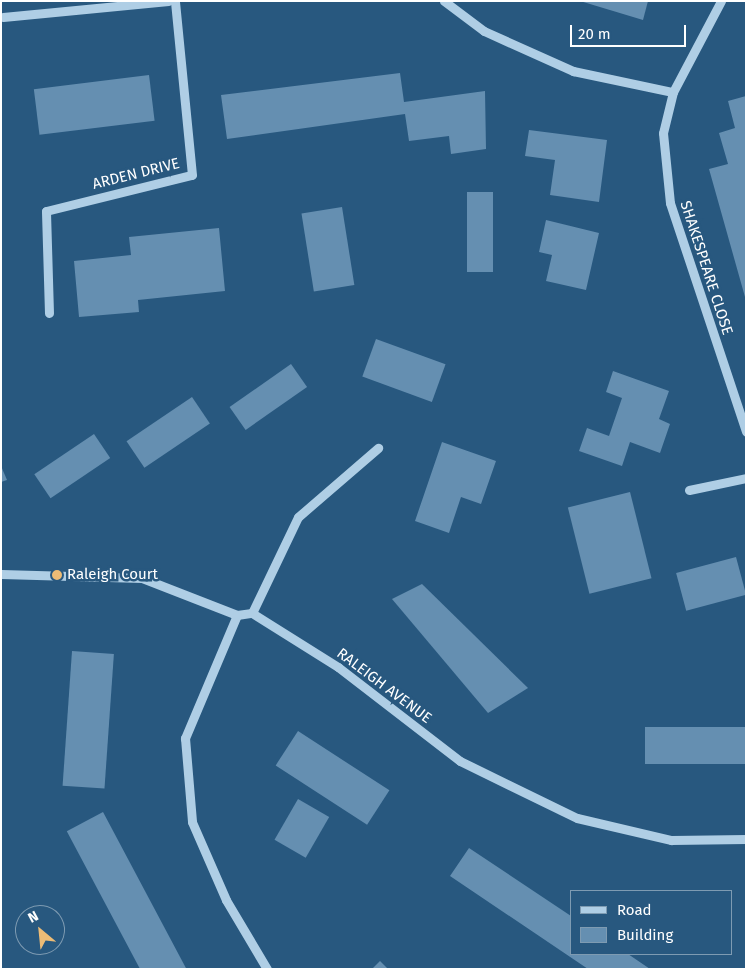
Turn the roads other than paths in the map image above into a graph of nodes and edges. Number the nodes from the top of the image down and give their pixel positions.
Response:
1 (168, 1) edge
2 (175, 1) edge
3 (444, 1) edge
4 (721, 1) edge
5 (3, 16) dead end
6 (672, 92) junction
7 (49, 313) dead end
8 (746, 432) edge
9 (378, 448) dead end
10 (746, 478) edge
11 (689, 490) dead end
12 (1, 574) edge
13 (252, 613) junction
14 (237, 615) junction
15 (746, 839) edge
16 (266, 969) edge

1 - 5 street
2 - 7 street, ARDEN DRIVE
3 - 6 street
4 - 6 street, SHAKESPEARE CLOSE
6 - 8 street, SHAKESPEARE CLOSE
9 - 13 street
10 - 11 street
12 - 14 street
13 - 14 street
13 - 15 street, RALEIGH AVENUE
14 - 16 street

